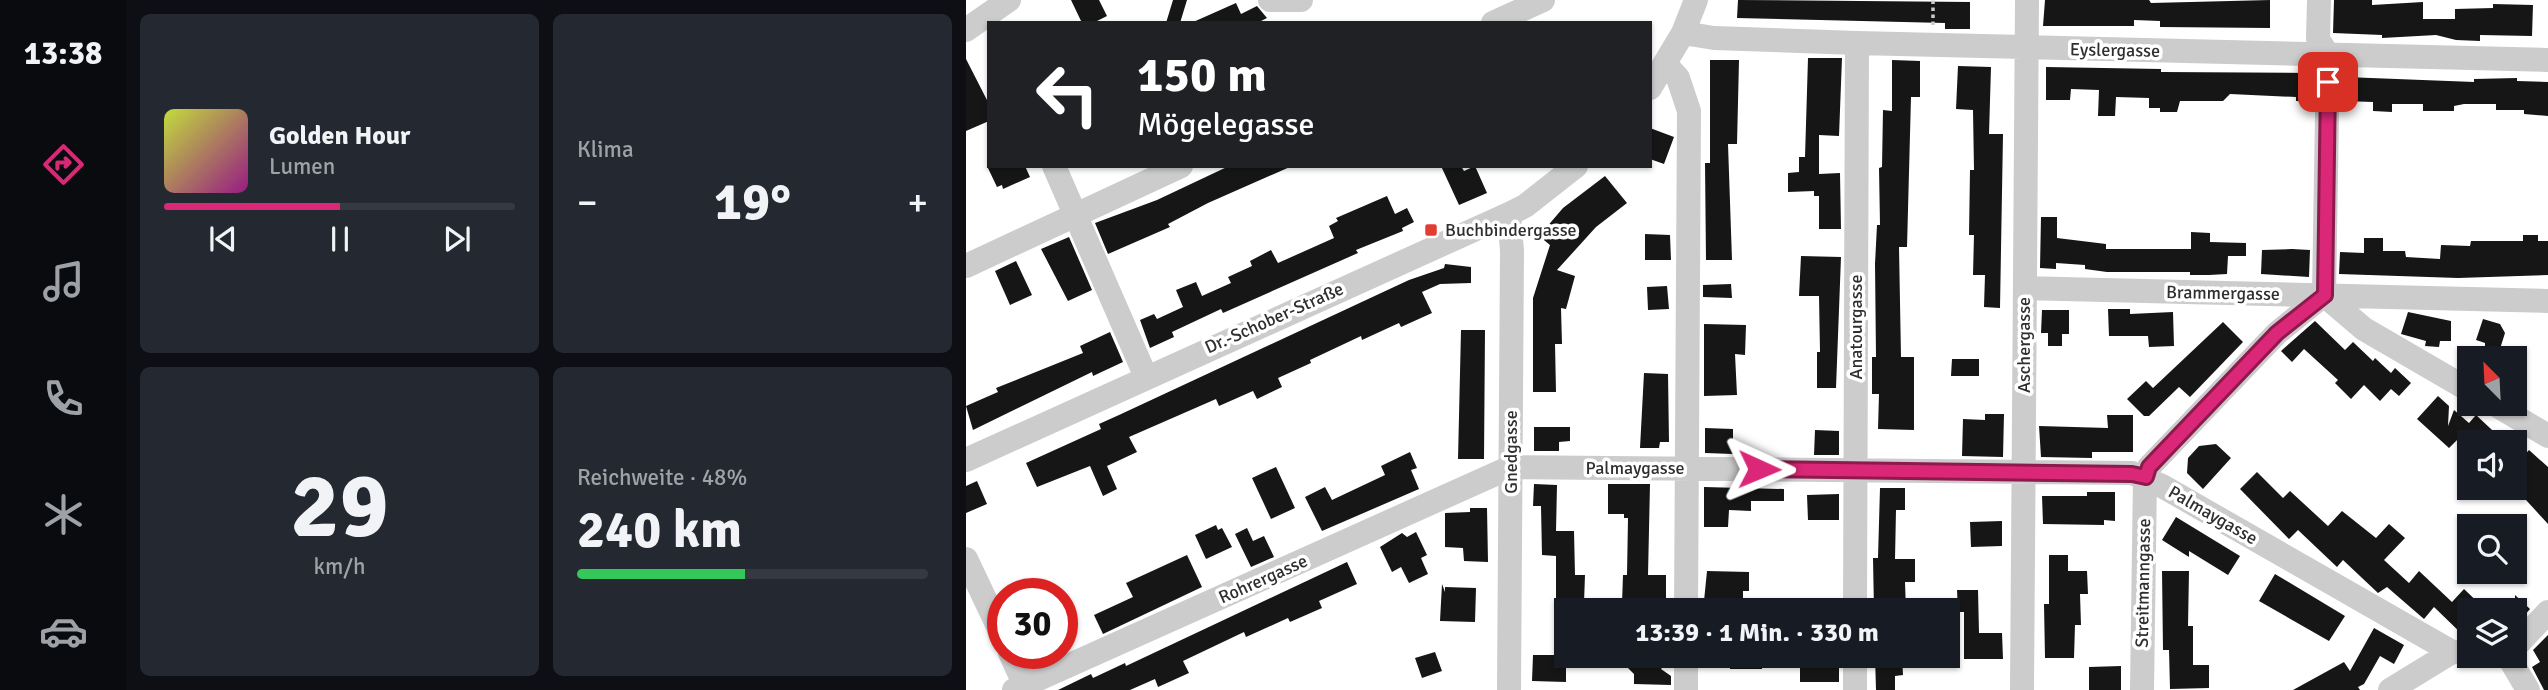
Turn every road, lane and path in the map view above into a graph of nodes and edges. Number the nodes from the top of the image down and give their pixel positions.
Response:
1 (1009, 0) edge
2 (1270, 0) edge
3 (1301, 0) edge
4 (1543, 0) edge
5 (1696, 0) edge
6 (2027, 0) edge
7 (2319, 0) edge
8 (1497, 21) edge
9 (980, 24) edge
10 (1683, 33) junction
11 (1857, 43) junction
12 (2026, 48) junction
13 (2328, 55) junction
14 (2548, 60) edge
15 (1666, 65) junction
16 (1652, 85) edge
17 (1055, 168) edge
18 (1177, 168) edge
19 (1573, 168) edge
20 (1076, 214) junction
21 (1509, 214) junction
22 (966, 265) edge
23 (2025, 288) junction
24 (2325, 295) junction
25 (2548, 301) edge
26 (1146, 377) junction
27 (2457, 383) edge
28 (2514, 416) edge
29 (2548, 436) edge
30 (966, 460) edge
31 (1511, 467) junction
32 (1687, 468) junction
33 (1856, 471) junction
34 (2023, 472) junction
35 (2146, 477) junction
36 (966, 559) edge
37 (1686, 598) edge
38 (1855, 598) edge
39 (987, 603) edge
40 (2548, 612) edge
41 (2527, 634) edge
42 (2457, 650) edge
43 (2457, 654) edge
44 (1686, 668) edge
45 (1855, 668) edge
46 (2515, 668) edge
47 (1015, 669) edge
48 (1022, 688) edge
49 (1503, 688) edge
50 (1686, 690) edge
51 (1855, 690) edge
52 (2022, 690) edge
53 (2141, 690) edge
54 (2390, 690) edge
55 (2528, 690) edge

1 - 9 street
2 - 3 street
4 - 8 street
5 - 10 street
6 - 12 street, Aschergasse
7 - 13 street
10 - 11 street, Eyslergasse
10 - 15 street
11 - 12 street, Eyslergasse
11 - 33 street, Anatourgasse
12 - 13 street, Eyslergasse
12 - 23 street, Aschergasse
13 - 14 street, Eyslergasse
13 - 24 street
15 - 16 street
15 - 32 street
17 - 20 street
18 - 20 street
19 - 21 street, Dr.-Schober-Straße
20 - 22 street
20 - 26 street
21 - 26 street, Dr.-Schober-Straße
21 - 31 street, Gnedgasse
23 - 24 street, Brammergasse
23 - 34 street, Aschergasse
24 - 25 street, Brammergasse
24 - 27 street
24 - 35 street
26 - 30 street, Dr.-Schober-Straße
28 - 29 street
31 - 32 street, Palmaygasse
31 - 48 street, Rohrergasse
31 - 49 street, Gnedgasse
32 - 33 street, Palmaygasse
32 - 37 street
33 - 34 street, Palmaygasse
33 - 38 street, Anatourgasse
34 - 35 street, Palmaygasse
34 - 52 street, Aschergasse
35 - 42 street, Palmaygasse
35 - 53 street, Streitmanngasse
36 - 39 street
40 - 41 street
43 - 54 street
44 - 50 street
45 - 51 street
46 - 55 street
47 - 48 street

